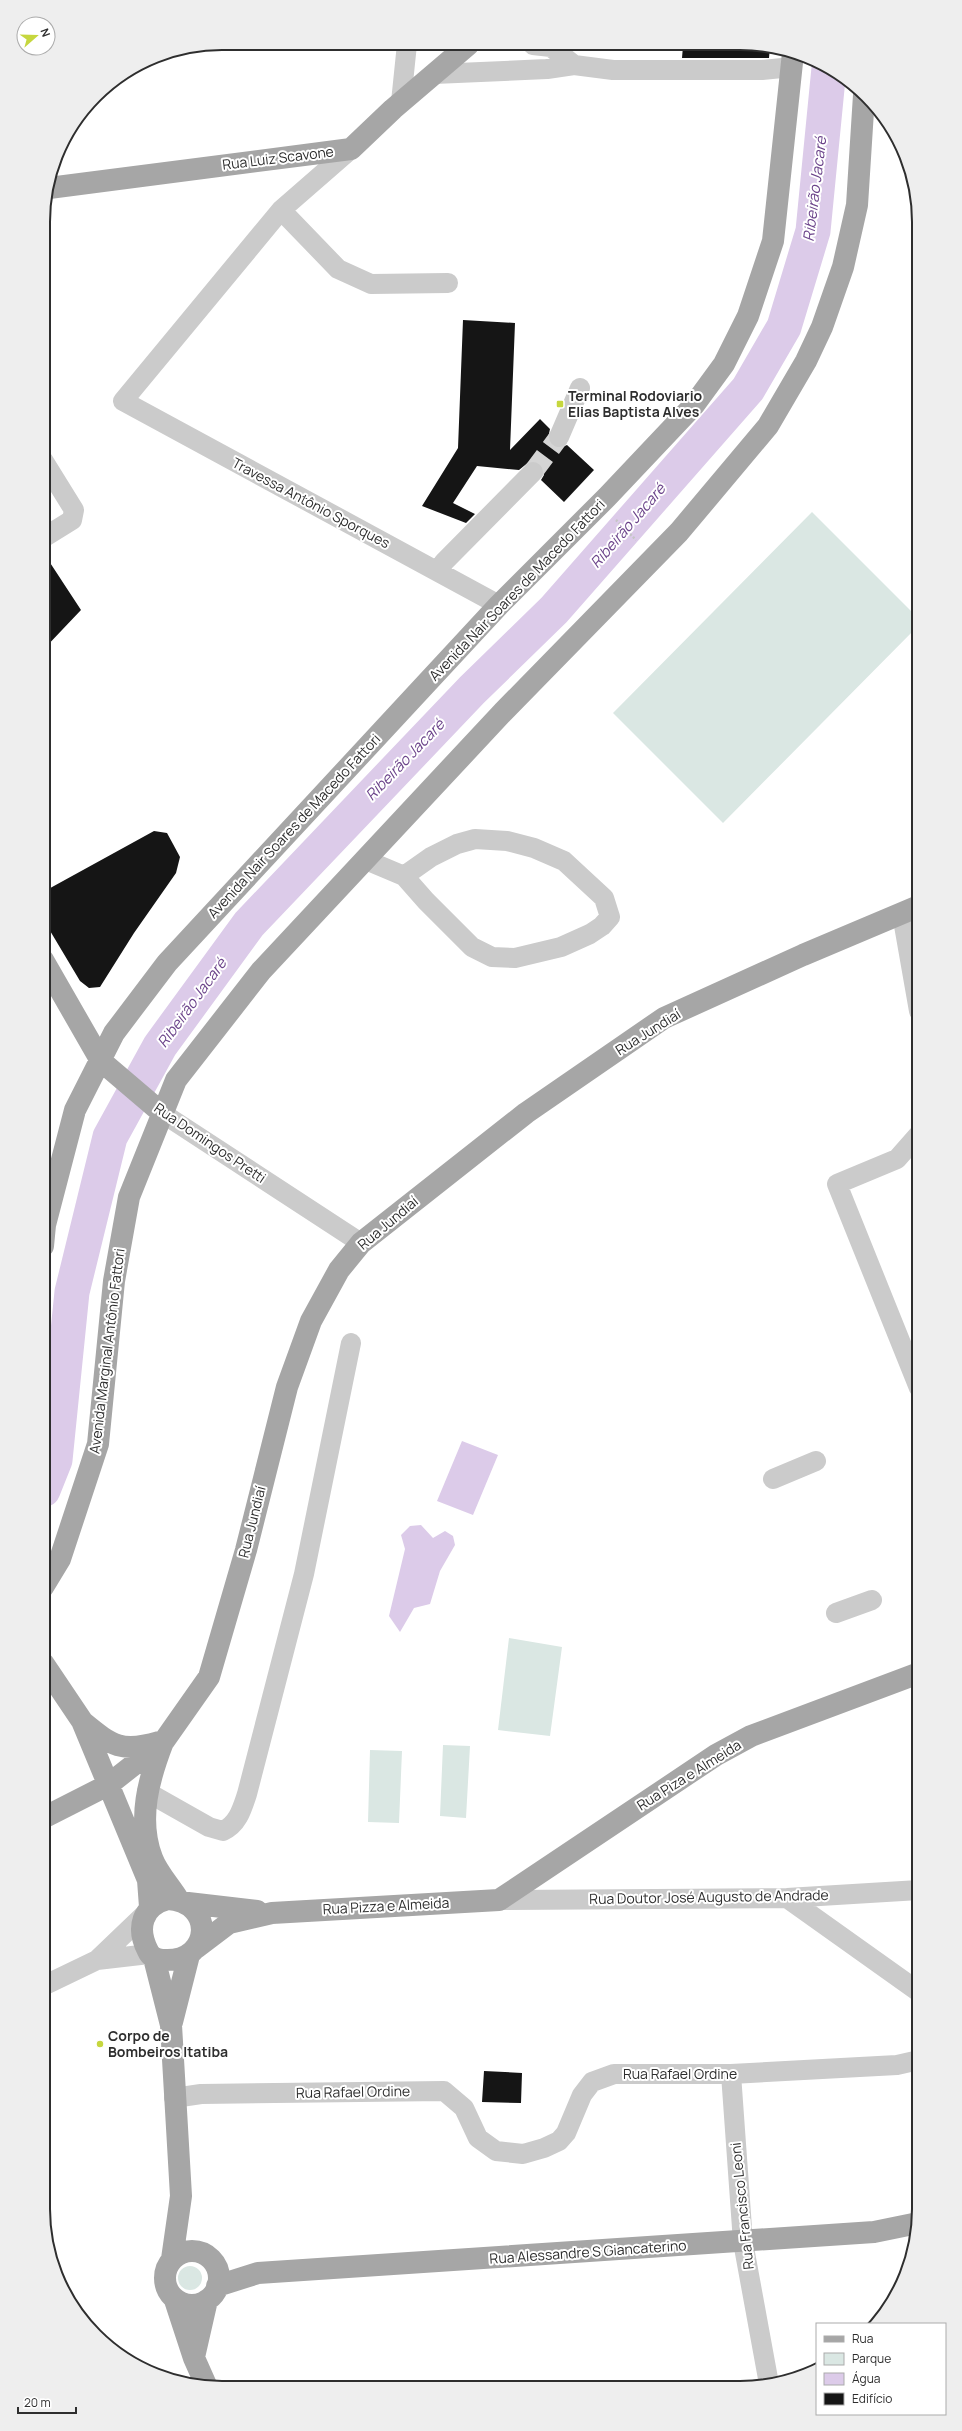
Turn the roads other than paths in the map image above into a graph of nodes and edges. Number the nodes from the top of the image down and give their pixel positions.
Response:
1 (406, 50) edge
2 (461, 50) edge
3 (543, 50) edge
4 (549, 50) edge
5 (792, 60) edge
6 (574, 65) junction
7 (548, 69) junction
8 (434, 74) junction
9 (401, 102) junction
10 (864, 102) edge
11 (352, 149) junction
12 (53, 188) edge
13 (281, 210) junction
14 (448, 283) dead end
15 (580, 388) dead end
16 (559, 437) tunnel mouth
17 (50, 472) edge
18 (533, 472) tunnel mouth
19 (50, 534) edge
20 (438, 572) junction
21 (500, 605) junction
22 (366, 860) junction
23 (404, 876) junction
24 (911, 910) edge
25 (912, 923) edge
26 (50, 972) edge
27 (105, 1063) junction
28 (157, 1109) junction
29 (912, 1142) edge
30 (50, 1208) edge
31 (361, 1243) junction
32 (351, 1343) dead end
33 (912, 1371) edge
34 (816, 1461) dead end
35 (773, 1479) dead end
36 (50, 1575) edge
37 (872, 1600) dead end
38 (836, 1613) dead end
39 (50, 1674) edge
40 (912, 1676) edge
41 (82, 1721) junction
42 (164, 1741) junction
43 (108, 1785) junction
44 (147, 1792) junction
45 (50, 1814) edge
46 (912, 1890) edge
47 (787, 1898) junction
48 (499, 1900) junction
49 (183, 1901) junction
50 (147, 1911) junction
51 (272, 1913) junction
52 (193, 1951) junction
53 (152, 1956) junction
54 (97, 1960) junction
55 (50, 1983) edge
56 (912, 1987) edge
57 (171, 2025) junction
58 (912, 2062) edge
59 (731, 2074) junction
60 (174, 2098) junction
61 (181, 2196) junction
62 (912, 2224) edge
63 (743, 2242) junction
64 (205, 2257) junction
65 (172, 2259) junction
66 (258, 2274) junction
67 (212, 2293) junction
68 (175, 2300) junction
69 (194, 2358) junction
70 (768, 2379) edge
71 (204, 2380) edge

1 - 9 street
2 - 8 main road, Rua Luiz Scavone
3 - 7 street
4 - 6 street
5 - 6 street
5 - 21 main road, Avenida Nair Soares de Macedo Fattori
6 - 7 street
7 - 8 street
8 - 9 main road, Rua Luiz Scavone
9 - 11 main road, Rua Luiz Scavone
10 - 22 main road, Avenida Marginal Antônio Fattori
11 - 12 main road, Rua Luiz Scavone
11 - 13 street
13 - 14 street
13 - 20 street, Travessa Antônio Sporques
15 - 16 street
17 - 19 street
18 - 20 street
20 - 21 street, Travessa Antônio Sporques
21 - 27 main road, Avenida Nair Soares de Macedo Fattori
22 - 23 street
22 - 28 main road, Avenida Marginal Antônio Fattori
23 - 23 street
24 - 25 street
24 - 31 main road, Rua Jundiaí
26 - 27 main road, Rua Domingos Pretti
27 - 28 main road, Rua Domingos Pretti
27 - 30 main road, Avenida Nair Soares de Macedo Fattori
28 - 31 street, Rua Domingos Pretti
28 - 36 main road, Avenida Marginal Antônio Fattori
29 - 33 street
31 - 42 main road, Rua Jundiaí
32 - 44 street
34 - 35 street
37 - 38 street
39 - 41 main road
40 - 48 main road, Rua Piza e Almeida
41 - 42 main road
41 - 43 main road
42 - 43 main road, Rua Jundiaí
42 - 44 main road
43 - 45 main road, Rua Jundiaí
43 - 50 main road
44 - 49 main road
46 - 47 street, Rua Doutor José Augusto de Andrade
47 - 48 street, Rua Doutor José Augusto de Andrade
47 - 56 street
48 - 51 main road, Rua Pizza e Almeida
49 - 50 main road
49 - 51 main road, Rua Pizza e Almeida
49 - 52 main road
50 - 53 main road
50 - 54 street
51 - 52 main road, Rua Pizza e Almeida
52 - 53 main road
52 - 57 main road
53 - 54 street
53 - 57 main road
54 - 55 street
57 - 60 main road
58 - 59 street, Rua Rafael Ordine
59 - 60 street, Rua Rafael Ordine
59 - 63 street, Rua Francisco Leoni
60 - 61 main road
61 - 64 main road
61 - 65 main road
62 - 63 main road, Rua Alessandre S Giancaterino
63 - 66 main road, Rua Alessandre S Giancaterino
63 - 70 street, Rua Francisco Leoni
64 - 65 main road
64 - 66 main road, Rua Alessandre S Giancaterino
64 - 67 main road
65 - 68 main road
66 - 67 main road, Rua Alessandre S Giancaterino
67 - 68 main road
67 - 69 main road
68 - 69 main road
69 - 71 main road

